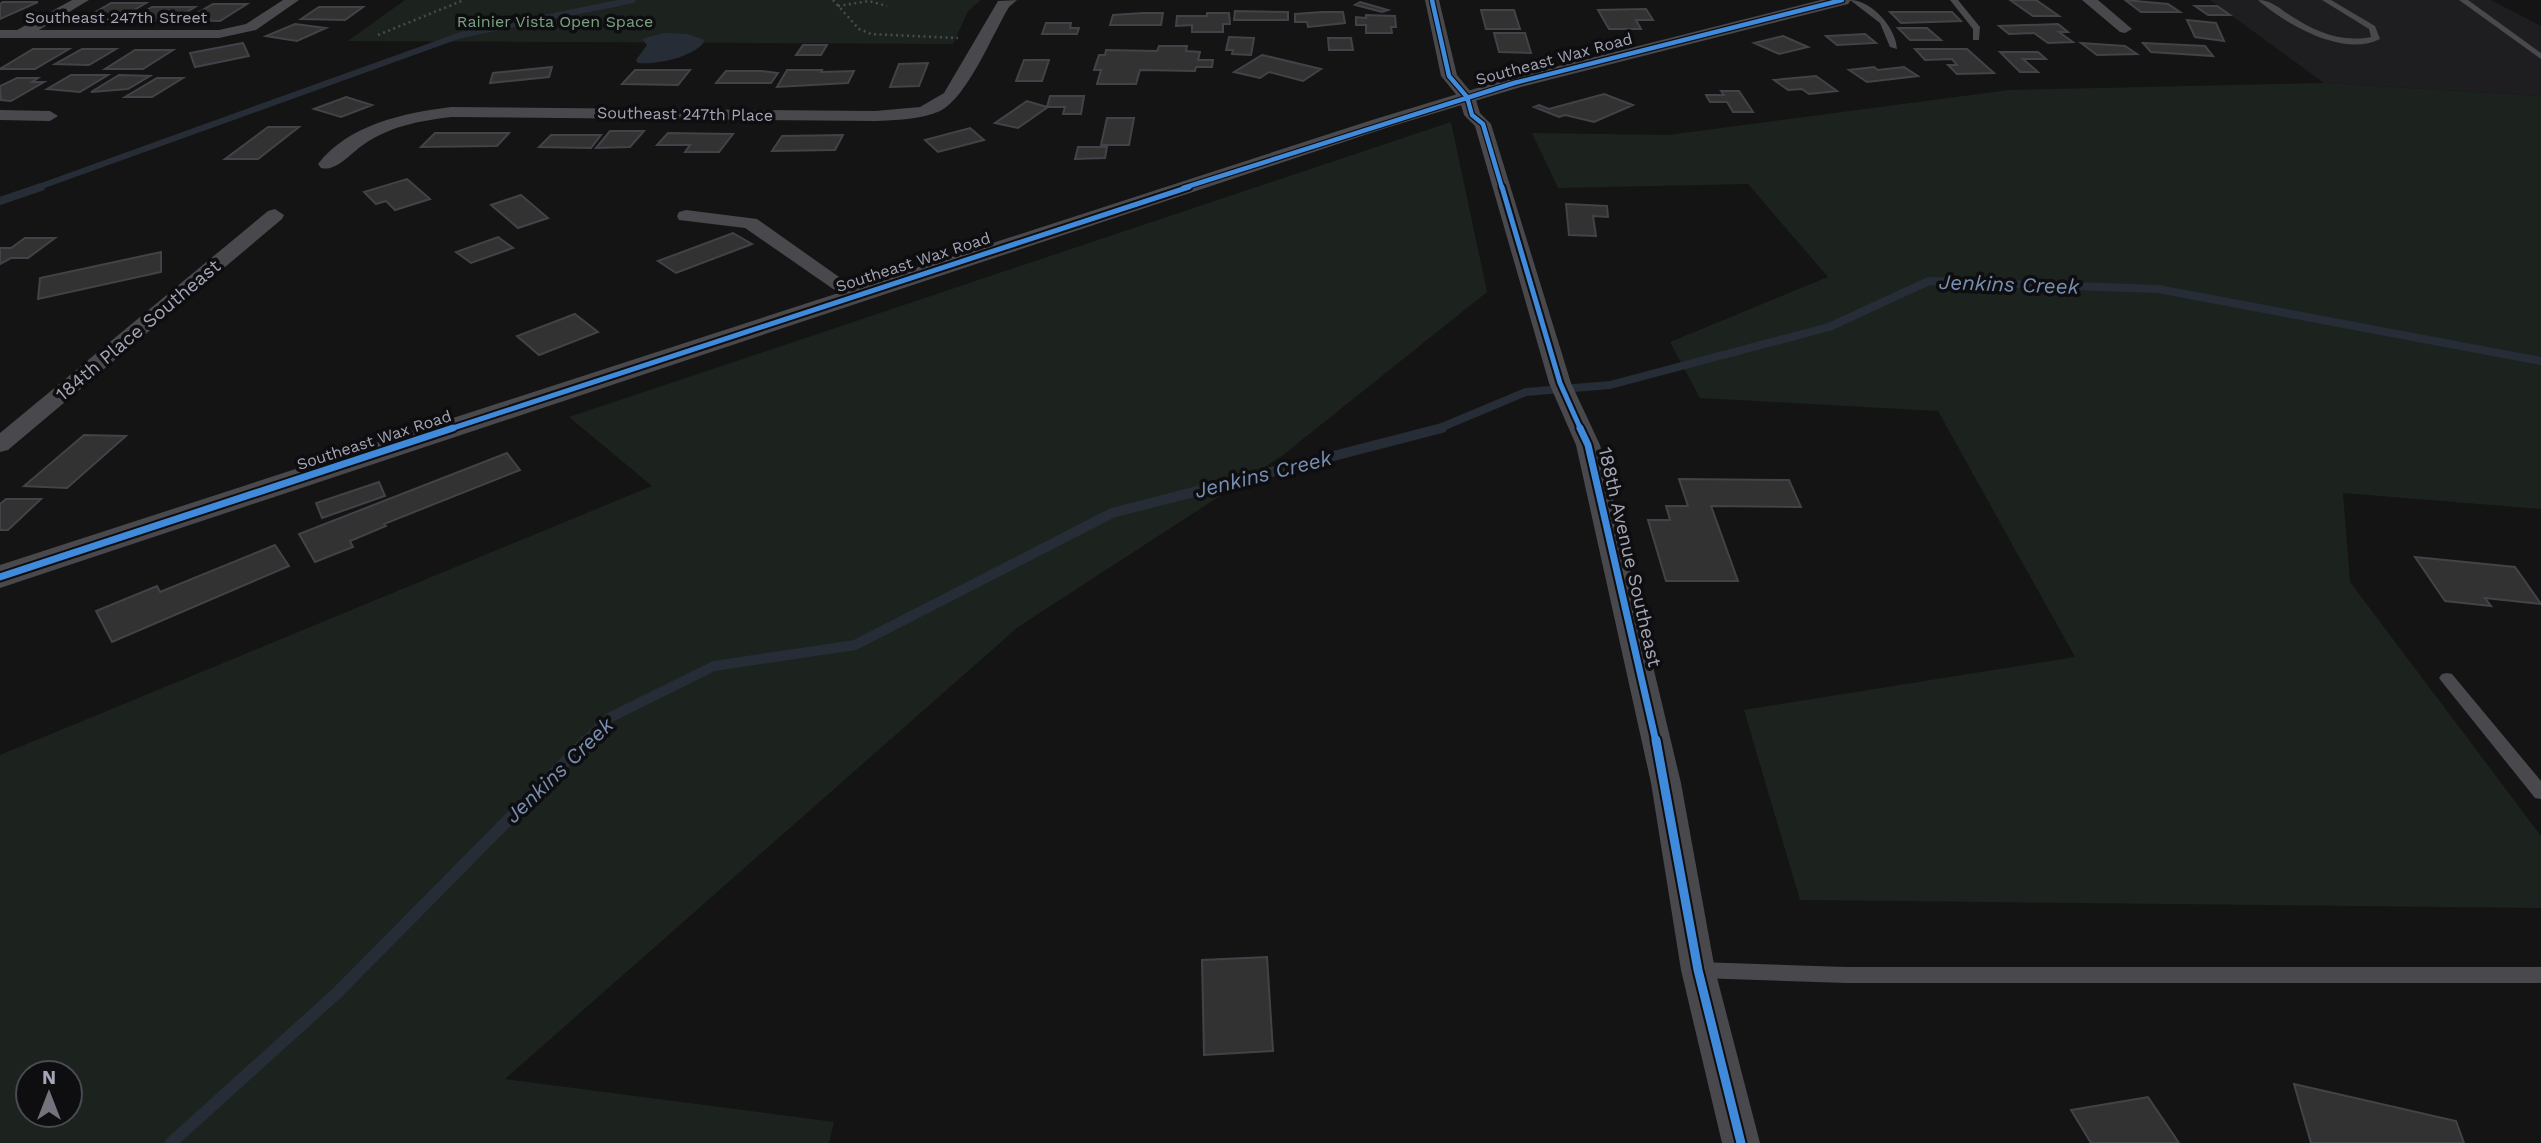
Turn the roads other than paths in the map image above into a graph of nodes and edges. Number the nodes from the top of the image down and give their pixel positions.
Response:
1 (82, 0) edge
2 (292, 0) edge
3 (1010, 0) edge
4 (1432, 0) edge
5 (1842, 0) edge
6 (1854, 0) edge
7 (1954, 0) edge
8 (2089, 0) edge
9 (2262, 0) edge
10 (2326, 0) edge
11 (2463, 0) edge
12 (2125, 29) dead end
13 (0, 34) edge
14 (19, 34) junction
15 (1976, 38) dead end
16 (0, 44) edge
17 (1894, 47) dead end
18 (2541, 57) edge
19 (1467, 97) junction
20 (451, 111) joint
21 (919, 112) joint
22 (0, 116) edge
23 (50, 116) dead end
24 (327, 164) dead end
25 (275, 215) dead end
26 (686, 216) dead end
27 (856, 296) junction
28 (0, 445) edge
29 (0, 578) edge
30 (2446, 678) dead end
31 (2541, 793) edge
32 (1698, 970) junction
33 (2541, 975) edge
34 (1741, 1143) edge

1 - 14 street
2 - 14 street, Southeast 247th Street
3 - 21 street
4 - 19 street, 188th Avenue Southeast
5 - 19 street, Southeast Wax Road
6 - 17 lane
7 - 15 lane
8 - 12 street
9 - 10 lane
11 - 18 lane
13 - 14 street, Southeast 247th Street
14 - 16 street
19 - 27 street, Southeast Wax Road
19 - 32 street, 188th Avenue Southeast
20 - 21 street, Southeast 247th Place
20 - 24 street
22 - 23 street
25 - 28 street, 184th Place Southeast
26 - 27 street
27 - 29 street, Southeast Wax Road
30 - 31 lane
32 - 33 lane
32 - 34 street, 188th Avenue Southeast

